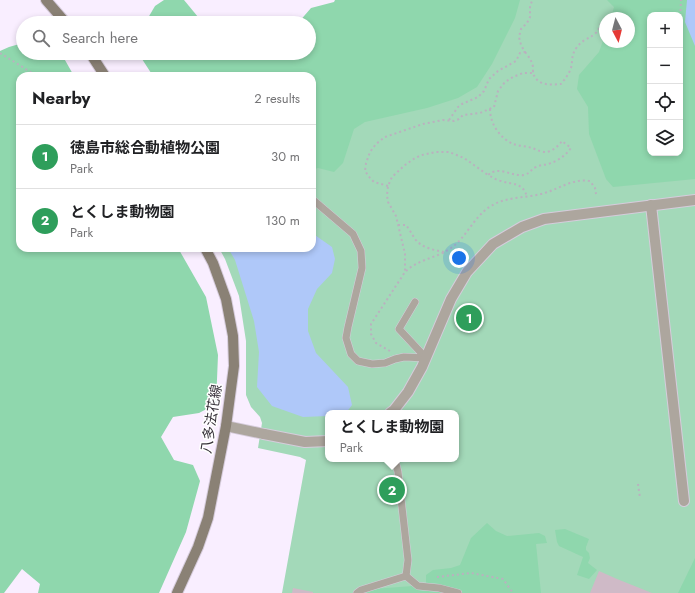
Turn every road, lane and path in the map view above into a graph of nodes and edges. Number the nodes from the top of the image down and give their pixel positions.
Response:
1 (46, 0) edge
2 (681, 0) edge
3 (532, 1) edge
4 (680, 12) edge
5 (60, 16) edge
6 (599, 29) edge
7 (525, 52) junction
8 (0, 53) edge
9 (95, 60) edge
10 (31, 72) edge
11 (102, 72) edge
12 (533, 73) junction
13 (490, 109) junction
14 (449, 120) junction
15 (488, 175) junction
16 (388, 186) junction
17 (596, 194) dead end
18 (527, 197) junction
19 (695, 200) edge
20 (316, 202) edge
21 (651, 206) junction
22 (398, 225) junction
23 (207, 252) edge
24 (445, 252) junction
25 (405, 272) junction
26 (415, 302) dead end
27 (426, 358) junction
28 (395, 359) junction
29 (394, 410) edge
30 (226, 426) junction
31 (325, 441) edge
32 (395, 462) edge
33 (638, 484) dead end
34 (640, 498) dead end
35 (684, 501) dead end
36 (406, 576) junction
37 (434, 578) dead end
38 (177, 593) edge
39 (357, 593) edge
40 (458, 593) edge
41 (513, 593) edge

1 - 5 main road
2 - 4 path
3 - 7 path
6 - 12 path
7 - 12 path
7 - 14 path
8 - 10 path
9 - 11 main road
12 - 13 path
13 - 14 path
13 - 15 path
14 - 16 path
15 - 16 path
15 - 18 path
16 - 22 path
17 - 18 path
18 - 24 path
19 - 21 street
20 - 28 lane
21 - 27 street
21 - 35 street
22 - 24 path
22 - 25 path
23 - 30 main road, 八多法花線
24 - 25 path
25 - 28 path
26 - 27 lane
27 - 28 lane
27 - 29 street
30 - 31 street
30 - 38 main road, 八多法花線
32 - 36 lane
33 - 34 path
36 - 39 lane
36 - 40 lane
37 - 41 path

